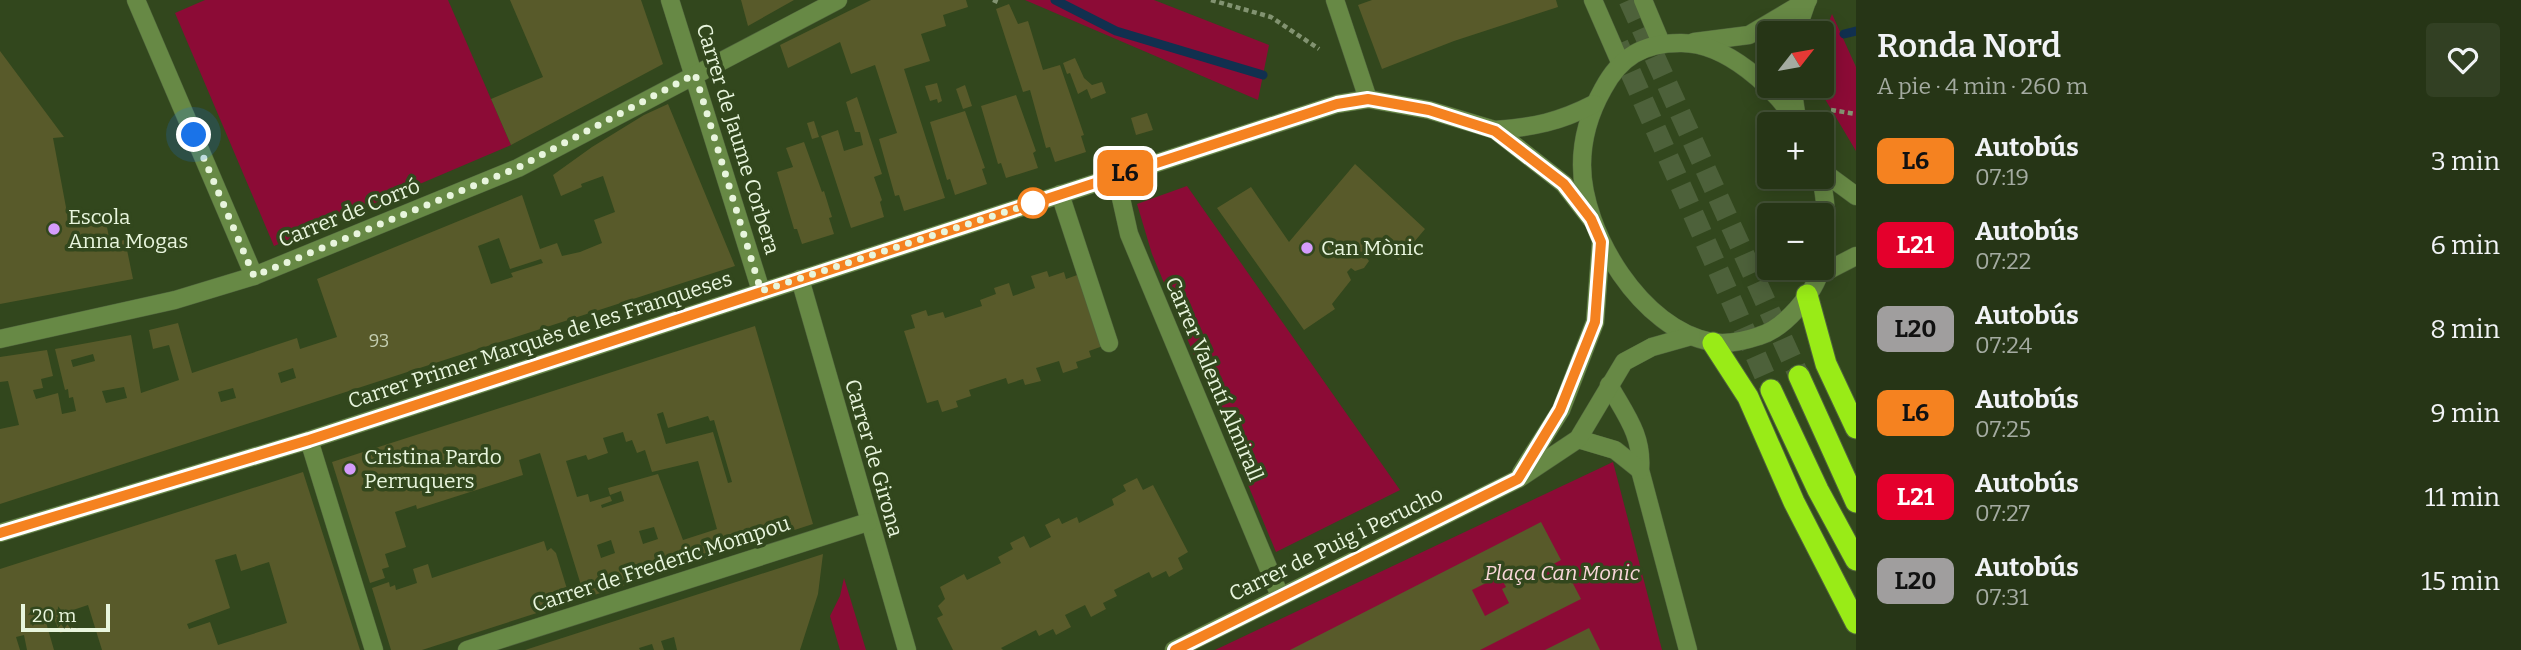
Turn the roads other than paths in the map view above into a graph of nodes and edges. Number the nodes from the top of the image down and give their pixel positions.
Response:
1 (136, 0) edge
2 (670, 0) edge
3 (838, 0) edge
4 (1335, 0) edge
5 (1593, 0) edge
6 (1643, 0) edge
7 (1808, 1) edge
8 (1800, 21) edge
9 (1661, 43) junction
10 (1687, 43) junction
11 (1620, 62) junction
12 (695, 74) junction
13 (1368, 99) junction
14 (1594, 104) junction
15 (1789, 112) edge
16 (1495, 131) junction
17 (1116, 176) junction
18 (1834, 180) edge
19 (1060, 194) junction
20 (1856, 196) edge
21 (1591, 219) junction
22 (1601, 242) junction
23 (1856, 256) edge
24 (1834, 264) edge
25 (254, 276) junction
26 (800, 279) junction
27 (1815, 280) edge
28 (761, 291) junction
29 (1807, 295) junction
30 (1691, 336) junction
31 (0, 339) edge
32 (1109, 343) dead end
33 (1713, 343) junction
34 (1799, 376) tunnel mouth
35 (1609, 385) junction
36 (1771, 390) tunnel mouth
37 (1856, 428) edge
38 (1578, 439) junction
39 (309, 440) junction
40 (1640, 470) junction
41 (1518, 479) junction
42 (1856, 502) edge
43 (868, 522) junction
44 (0, 533) edge
45 (1856, 560) edge
46 (1280, 596) junction
47 (1856, 623) edge
48 (374, 650) edge
49 (467, 650) edge
50 (907, 650) edge
51 (1174, 650) edge
52 (1688, 650) edge

1 - 25 street
2 - 12 street, Carrer de Jaume Corbera
3 - 12 street, Carrer de Corró
4 - 13 street
5 - 11 street
6 - 9 street
7 - 8 street
7 - 10 street
9 - 10 street
9 - 11 street
10 - 15 street
11 - 14 street
12 - 25 street, Carrer de Corró
12 - 28 street, Carrer de Jaume Corbera
13 - 16 street, Carrer Primer Marquès de les Franqueses
13 - 17 street, Carrer Primer Marquès de les Franqueses
14 - 16 street, Carrer Primer Marquès de les Franqueses
14 - 21 street
16 - 21 street, Carrer Primer Marquès de les Franqueses
17 - 19 street, Carrer Primer Marquès de les Franqueses
17 - 46 street, Carrer Valentí Almirall
18 - 20 street
19 - 26 street, Carrer Primer Marquès de les Franqueses
19 - 32 street
21 - 22 street
22 - 30 street
22 - 41 street
23 - 24 street
25 - 31 street, Carrer de Corró
26 - 28 street, Carrer Primer Marquès de les Franqueses
26 - 43 street, Carrer de Girona
27 - 29 street
28 - 39 street, Carrer Primer Marquès de les Franqueses
29 - 33 street
29 - 37 highway
30 - 33 street
30 - 35 street
33 - 47 highway
34 - 42 highway
35 - 38 street
35 - 40 street
36 - 45 highway
38 - 40 street
38 - 41 street, Carrer de Puig i Perucho
39 - 44 street, Carrer Primer Marquès de les Franqueses
39 - 48 street
40 - 52 street
41 - 46 street, Carrer de Puig i Perucho
43 - 49 street, Carrer de Frederic Mompou
43 - 50 street, Carrer de Girona
46 - 51 street, Carrer de Puig i Perucho

